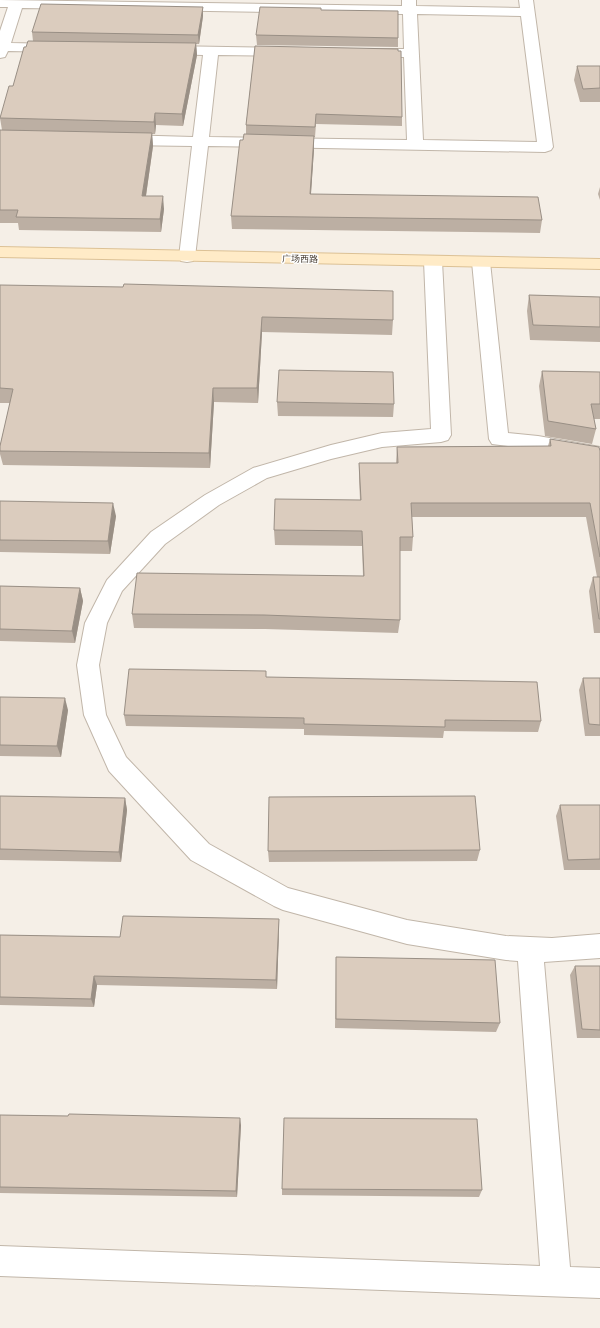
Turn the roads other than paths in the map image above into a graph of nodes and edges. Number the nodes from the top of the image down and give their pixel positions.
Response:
1 (16, 2) edge
2 (0, 3) edge
3 (410, 5) edge
4 (527, 6) edge
5 (72, 48) edge
6 (1, 50) edge
7 (157, 50) edge
8 (211, 51) junction
9 (296, 52) edge
10 (357, 53) edge
11 (411, 53) junction
12 (108, 139) edge
13 (200, 141) junction
14 (415, 144) junction
15 (0, 252) edge
16 (187, 257) junction
17 (433, 261) junction
18 (481, 262) junction
19 (600, 264) edge
20 (600, 454) edge
21 (600, 946) edge
22 (530, 949) junction
23 (0, 1261) edge
24 (556, 1281) junction
25 (600, 1283) edge

1 - 2 street
1 - 3 street
1 - 6 street
3 - 4 street
3 - 11 street
4 - 14 street
5 - 6 street
7 - 8 street
8 - 9 street
8 - 13 street
10 - 11 street
11 - 14 street
12 - 13 street
13 - 14 street
13 - 16 street
15 - 16 main road, 广场西路
16 - 17 main road, 广场西路
17 - 18 main road, 广场西路
17 - 22 street
18 - 19 main road, 广场西路
18 - 20 street
21 - 22 street
22 - 24 street
23 - 24 street
24 - 25 street

